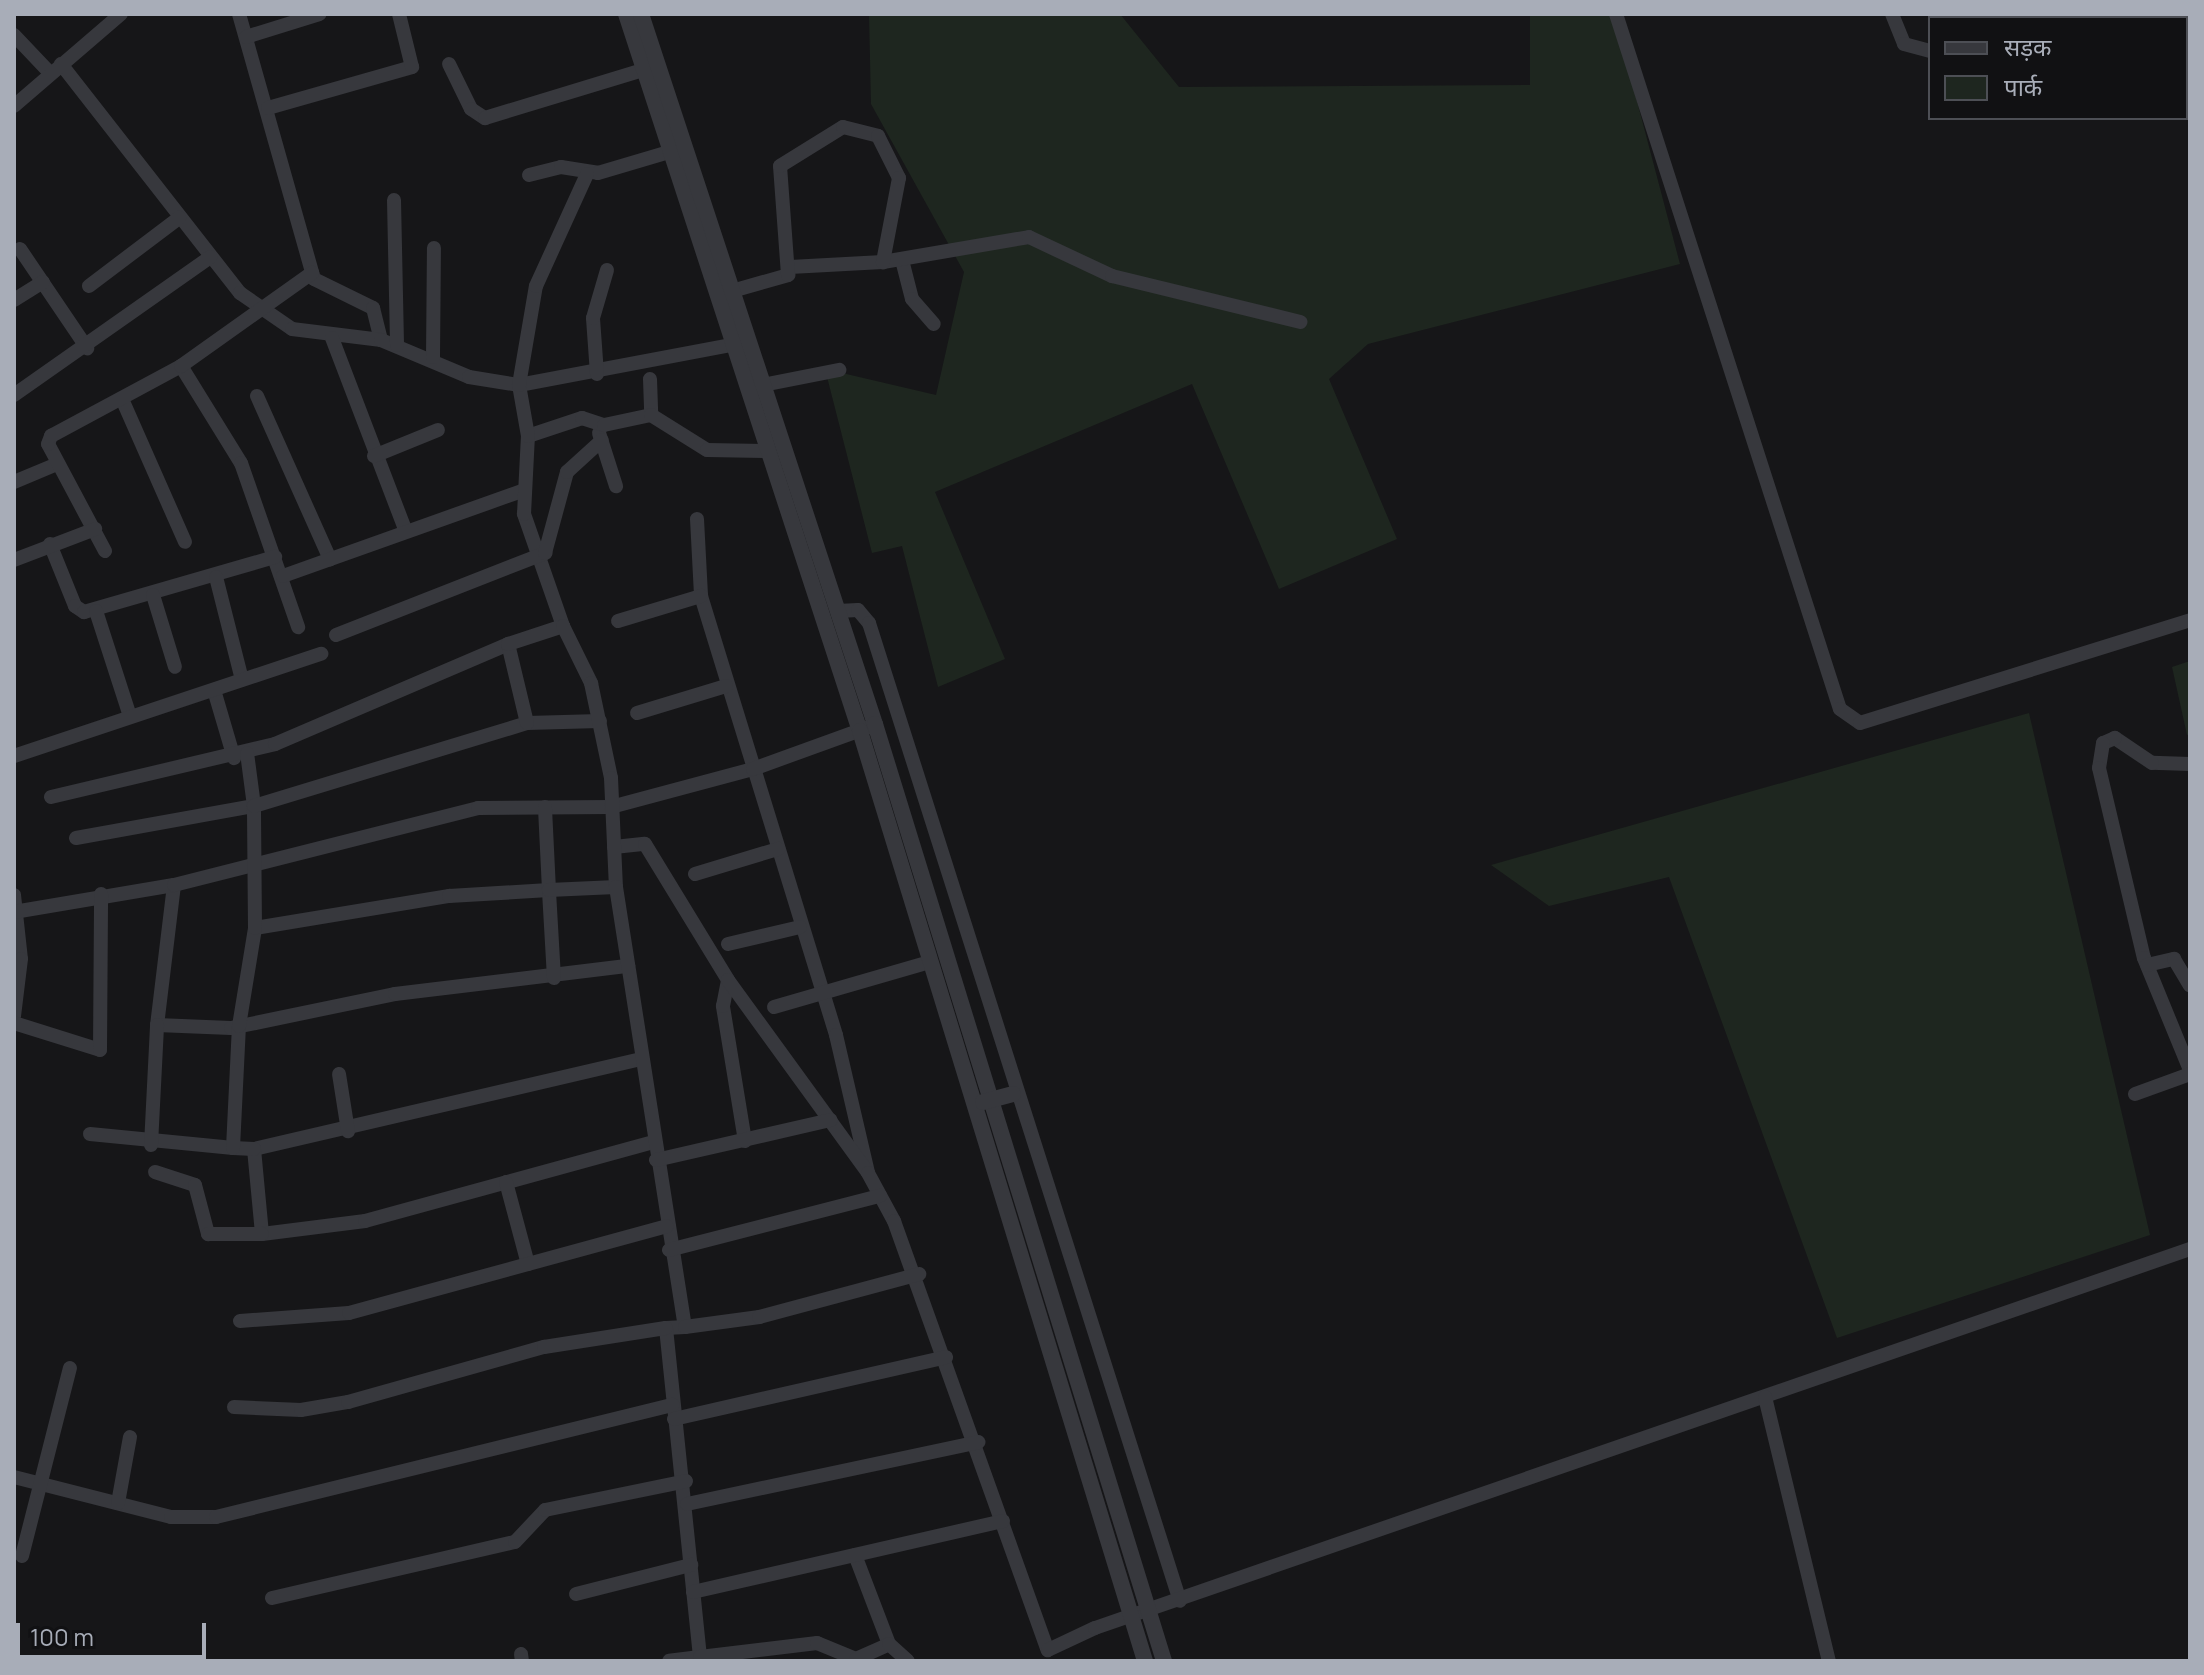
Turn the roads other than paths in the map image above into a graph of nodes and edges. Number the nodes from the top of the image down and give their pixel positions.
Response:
1 (121, 14) edge
2 (239, 14) edge
3 (320, 14) edge
4 (399, 14) edge
5 (626, 14) edge
6 (641, 14) edge
7 (1616, 14) edge
8 (1892, 14) edge
9 (14, 35) edge
10 (246, 37) junction
11 (1928, 50) edge
12 (449, 64) dead end
13 (55, 69) junction
14 (643, 70) junction
15 (14, 106) edge
16 (268, 108) junction
17 (672, 142) junction
18 (587, 174) junction
19 (529, 175) dead end
20 (394, 200) dead end
21 (179, 218) junction
22 (434, 248) dead end
23 (20, 249) dead end
24 (210, 257) junction
25 (902, 260) junction
26 (883, 262) junction
27 (790, 267) junction
28 (607, 270) dead end
29 (312, 273) junction
30 (43, 282) junction
31 (89, 286) dead end
32 (722, 293) junction
33 (14, 300) edge
34 (262, 311) junction
35 (1300, 322) dead end
36 (934, 324) dead end
37 (381, 340) junction
38 (397, 345) junction
39 (730, 345) junction
40 (334, 347) junction
41 (87, 348) junction
42 (433, 357) junction
43 (181, 366) junction
44 (839, 370) dead end
45 (597, 374) junction
46 (650, 379) dead end
47 (519, 385) junction
48 (751, 388) junction
49 (14, 395) edge
50 (257, 396) dead end
51 (122, 399) junction
52 (651, 415) junction
53 (596, 424) junction
54 (438, 430) dead end
55 (527, 430) junction
56 (602, 440) junction
57 (764, 451) junction
58 (374, 456) junction
59 (57, 464) junction
60 (14, 482) edge
61 (616, 486) dead end
62 (522, 491) junction
63 (697, 519) dead end
64 (95, 529) junction
65 (405, 529) junction
66 (185, 542) dead end
67 (50, 544) junction
68 (105, 551) dead end
69 (275, 557) junction
70 (537, 557) junction
71 (330, 559) junction
72 (14, 560) edge
73 (283, 576) junction
74 (216, 577) junction
75 (153, 595) junction
76 (701, 596) junction
77 (850, 610) junction
78 (96, 611) junction
79 (2190, 620) edge
80 (618, 621) dead end
81 (563, 626) junction
82 (298, 627) dead end
83 (336, 635) dead end
84 (508, 644) junction
85 (321, 654) dead end
86 (175, 667) dead end
87 (242, 680) junction
88 (726, 686) junction
89 (214, 690) junction
90 (637, 713) dead end
91 (130, 716) junction
92 (600, 721) junction
93 (527, 723) junction
94 (867, 728) junction
95 (240, 755) junction
96 (14, 756) edge
97 (2190, 764) edge
98 (753, 769) junction
99 (886, 786) junction
100 (51, 797) dead end
101 (254, 806) junction
102 (545, 807) junction
103 (611, 807) junction
104 (76, 838) dead end
105 (614, 847) junction
106 (778, 849) junction
107 (257, 861) junction
108 (695, 874) dead end
109 (174, 885) junction
110 (616, 887) junction
111 (549, 890) junction
112 (101, 894) junction
113 (14, 895) edge
114 (16, 911) edge
115 (800, 927) junction
116 (255, 928) junction
117 (728, 944) dead end
118 (930, 962) junction
119 (2185, 963) edge
120 (2147, 965) junction
121 (628, 966) junction
122 (554, 978) junction
123 (728, 980) junction
124 (2190, 986) edge
125 (824, 993) junction
126 (774, 1007) dead end
127 (14, 1016) edge
128 (14, 1023) edge
129 (157, 1025) junction
130 (239, 1026) junction
131 (641, 1059) junction
132 (2190, 1072) edge
133 (339, 1074) dead end
134 (2135, 1094) dead end
135 (1002, 1097) junction
136 (974, 1104) junction
137 (830, 1120) junction
138 (348, 1131) junction
139 (90, 1134) dead end
140 (745, 1141) junction
141 (653, 1142) junction
142 (151, 1145) junction
143 (233, 1148) junction
144 (254, 1149) junction
145 (656, 1160) junction
146 (155, 1172) dead end
147 (868, 1173) junction
148 (506, 1182) junction
149 (880, 1196) junction
150 (666, 1226) junction
151 (262, 1234) junction
152 (2190, 1249) edge
153 (669, 1250) junction
154 (528, 1264) junction
155 (919, 1274) junction
156 (240, 1321) dead end
157 (685, 1327) junction
158 (666, 1328) junction
159 (946, 1357) junction
160 (70, 1368) dead end
161 (1765, 1397) junction
162 (234, 1407) dead end
163 (673, 1412) junction
164 (130, 1437) dead end
165 (978, 1442) junction
166 (14, 1477) edge
167 (686, 1481) junction
168 (40, 1483) junction
169 (118, 1503) junction
170 (687, 1504) junction
171 (1003, 1521) junction
172 (855, 1555) junction
173 (22, 1556) dead end
174 (691, 1565) junction
175 (693, 1592) junction
176 (576, 1594) dead end
177 (272, 1598) dead end
178 (1180, 1601) junction
179 (1149, 1612) junction
180 (1130, 1619) junction
181 (889, 1644) junction
182 (1046, 1656) edge
183 (700, 1657) junction
184 (669, 1661) edge
185 (908, 1661) edge
186 (1145, 1661) edge
187 (1164, 1661) edge
188 (1829, 1661) edge

1 - 13 street
2 - 10 street
3 - 10 street
4 - 16 street
5 - 14 street
6 - 17 street
7 - 79 street
8 - 11 street
9 - 13 street
10 - 16 street
12 - 14 street
13 - 15 street
13 - 21 street
14 - 17 street
16 - 29 street
17 - 18 street
17 - 32 street
18 - 19 street
18 - 47 street
20 - 38 street
21 - 24 street
21 - 31 street
22 - 42 street
23 - 30 street
24 - 34 street
24 - 41 street
25 - 26 street
25 - 35 street
25 - 36 street
26 - 27 street
26 - 27 street
27 - 32 street
28 - 45 street
29 - 34 street
29 - 37 street
30 - 33 street
30 - 41 street
32 - 39 street
32 - 48 street
34 - 40 street
34 - 43 street
37 - 38 street
37 - 40 street
38 - 42 street
39 - 45 street
39 - 48 street
40 - 58 street
41 - 49 street
42 - 47 street
43 - 51 street
43 - 69 street
44 - 48 street
45 - 47 street
46 - 52 street
47 - 55 street
48 - 57 street
48 - 77 street
50 - 71 street
51 - 59 street
51 - 66 street
52 - 53 street
52 - 57 street
53 - 55 street
53 - 56 street
54 - 58 street
55 - 62 street
56 - 61 street
56 - 70 street
57 - 94 street
58 - 65 street
59 - 60 street
59 - 64 street
62 - 65 street
62 - 70 street
63 - 76 street
64 - 67 street
64 - 68 street
65 - 71 street
67 - 72 street
67 - 78 street
69 - 73 street
69 - 74 street
70 - 81 street
70 - 83 street
71 - 73 street
73 - 82 street
74 - 75 street
74 - 87 street
75 - 78 street
75 - 86 street
76 - 80 street
76 - 88 street
77 - 94 street
77 - 135 street
78 - 91 street
81 - 84 street
81 - 92 street
84 - 93 street
84 - 95 street
85 - 87 street
87 - 89 street
88 - 90 street
88 - 98 street
89 - 91 street
89 - 95 street
91 - 96 street
92 - 93 street
92 - 103 street
93 - 101 street
94 - 98 street
94 - 99 street
95 - 100 street
95 - 101 street
97 - 120 street
98 - 103 street
98 - 106 street
99 - 118 street
99 - 135 street
101 - 104 street
101 - 107 street
102 - 103 street
102 - 107 street
102 - 111 street
103 - 105 street
105 - 110 street
105 - 123 street
106 - 108 street
106 - 115 street
107 - 109 street
107 - 116 street
109 - 112 street
109 - 129 street
110 - 111 street
110 - 121 street
111 - 116 street
111 - 122 street
112 - 114 street
112 - 128 street
113 - 114 street
114 - 127 street
115 - 117 street
115 - 125 street
116 - 130 street
118 - 125 street
118 - 136 street
119 - 120 street
119 - 124 street
120 - 132 street
121 - 122 street
121 - 131 street
122 - 130 street
123 - 137 street
123 - 140 street
125 - 126 street
125 - 147 street
129 - 130 street
129 - 142 street
130 - 143 street
131 - 138 street
131 - 141 street
132 - 134 street
133 - 138 street
135 - 136 street
135 - 178 street
135 - 179 street
136 - 180 street
137 - 140 street
137 - 147 street
138 - 144 street
139 - 142 street
140 - 145 street
141 - 145 street
141 - 148 street
142 - 143 street
143 - 144 street
144 - 151 street
145 - 150 street
146 - 151 street
147 - 149 street
148 - 151 street
148 - 154 street
149 - 153 street
149 - 155 street
150 - 153 street
150 - 154 street
152 - 161 street
153 - 157 street
154 - 156 street
155 - 157 street
155 - 159 street
157 - 158 street
158 - 162 street
158 - 163 street
159 - 163 street
159 - 165 street
160 - 168 street
161 - 178 street
161 - 188 street
163 - 167 street
163 - 169 street
164 - 169 street
165 - 170 street
165 - 171 street
166 - 168 street
167 - 170 street
167 - 177 street
168 - 169 street
168 - 173 street
170 - 174 street
171 - 172 street
171 - 182 street
172 - 175 street
172 - 181 street
174 - 175 street
174 - 176 street
175 - 183 street
178 - 179 street
179 - 180 street
179 - 187 street
180 - 182 street
180 - 186 street
181 - 183 street
181 - 185 street
183 - 184 street

